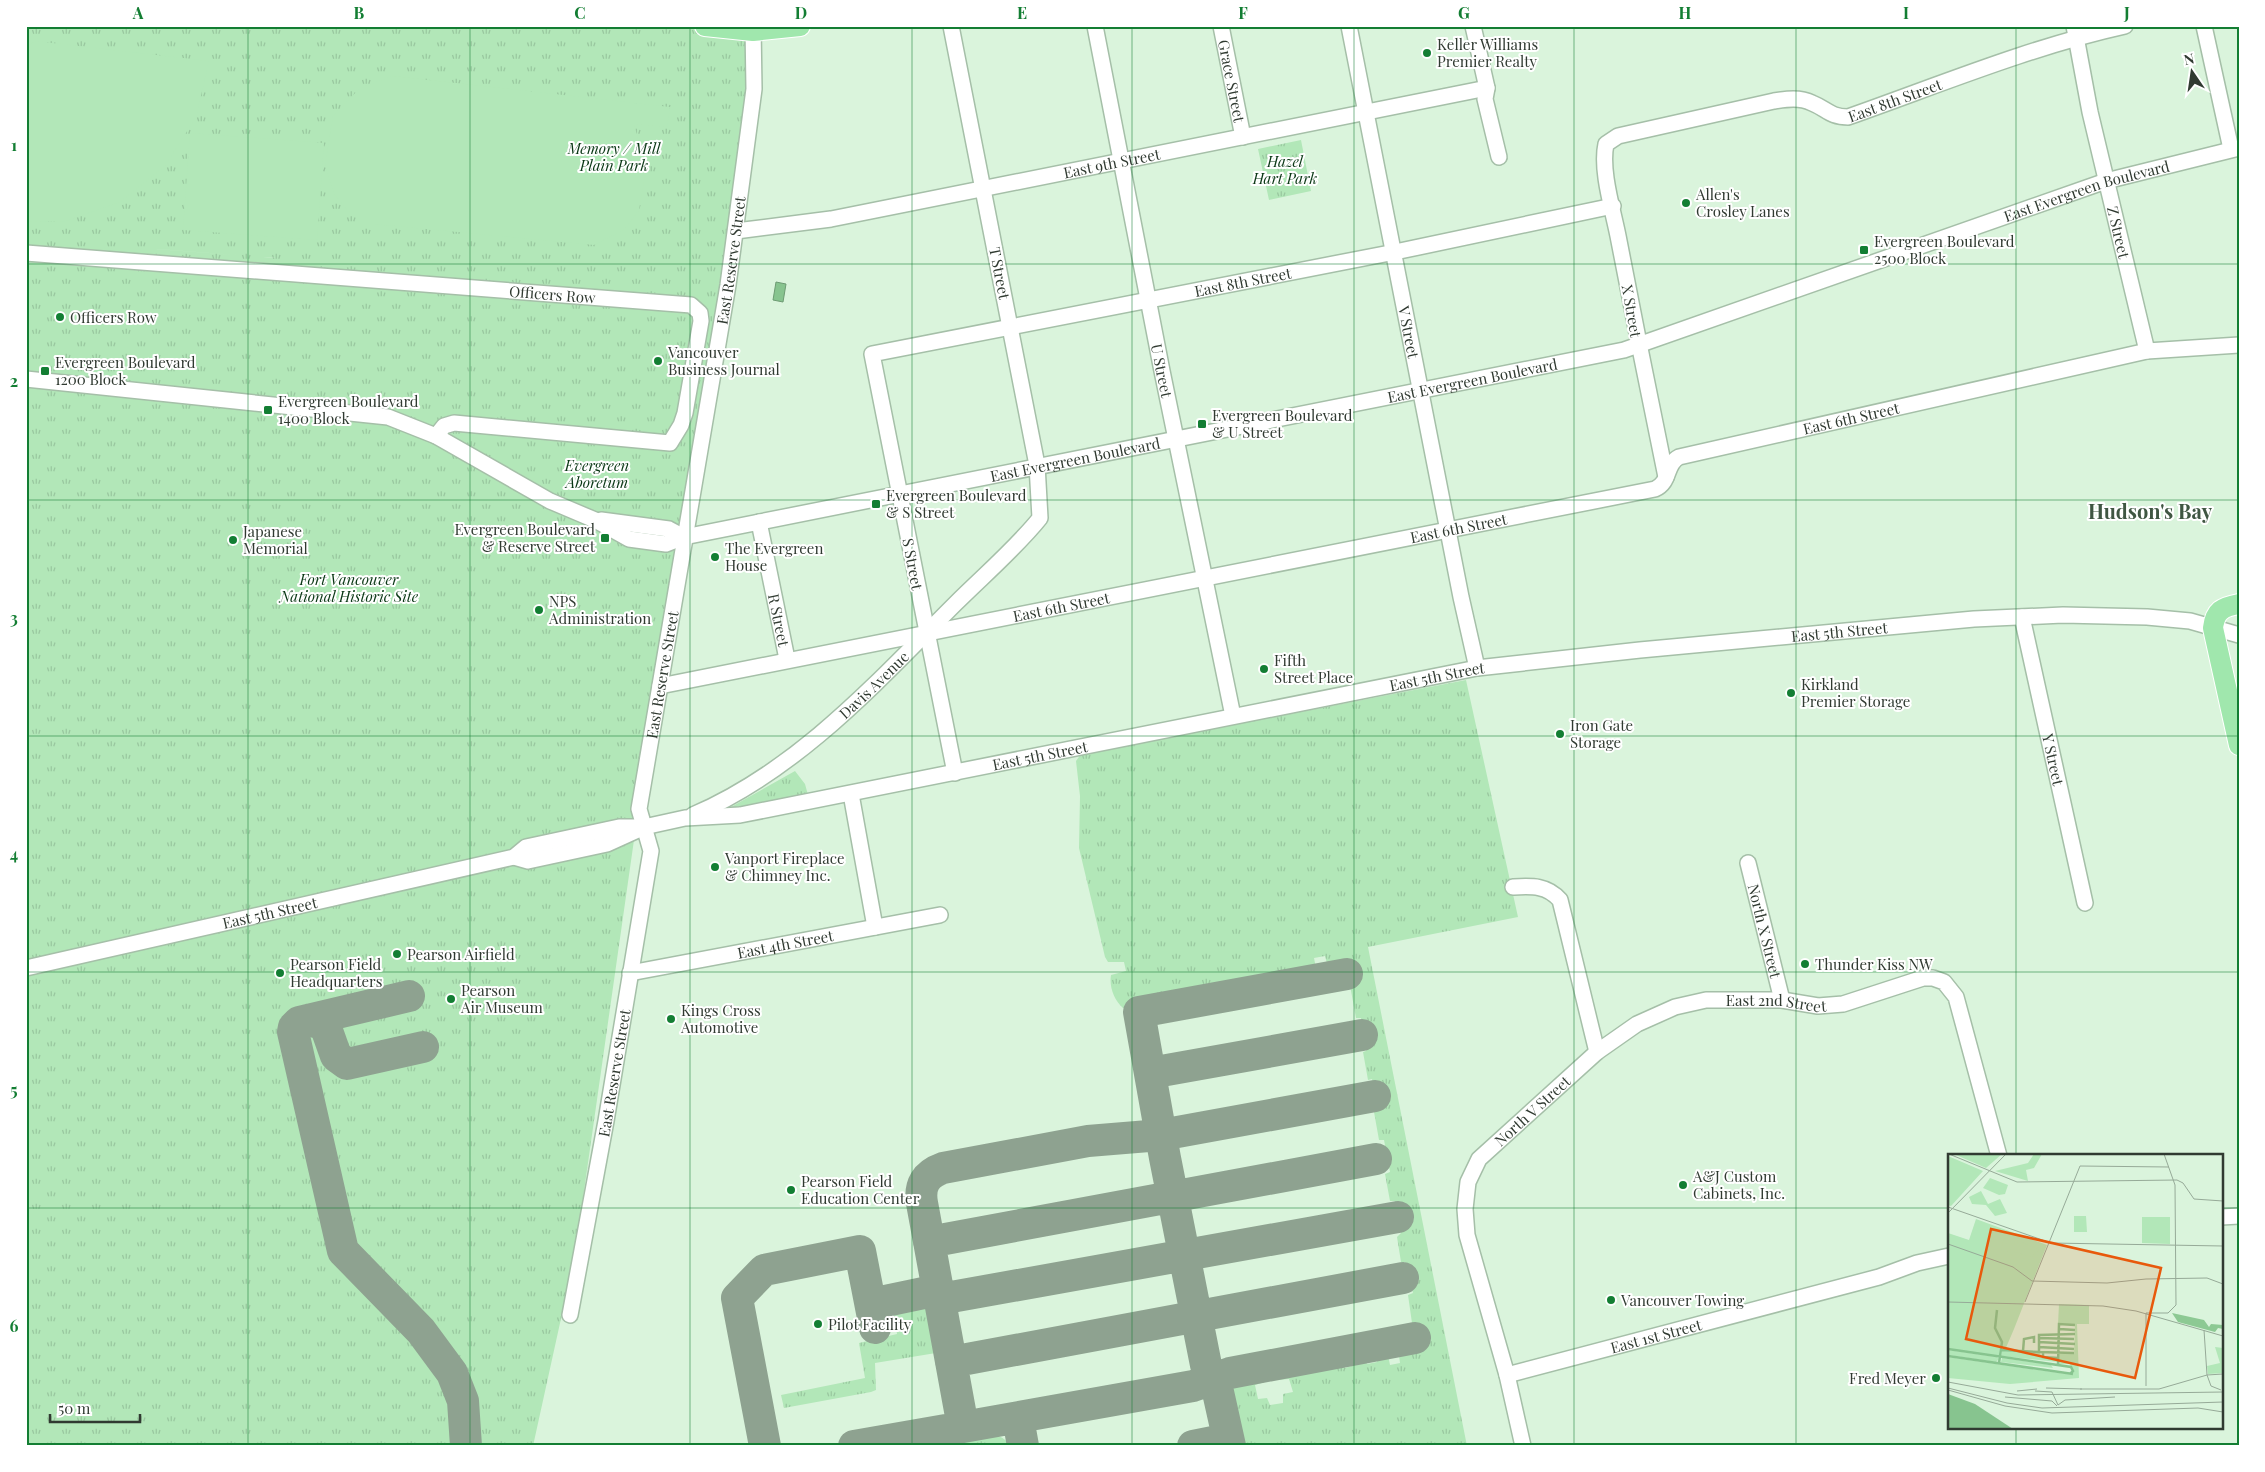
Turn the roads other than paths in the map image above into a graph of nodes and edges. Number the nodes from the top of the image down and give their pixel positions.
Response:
1 (705, 26) edge
2 (800, 26) edge
3 (951, 26) edge
4 (1096, 26) edge
5 (1221, 26) edge
6 (1349, 26) edge
7 (1473, 26) edge
8 (2126, 26) edge
9 (2204, 26) edge
10 (754, 28) edge
11 (2075, 32) edge
12 (1487, 88) junction
13 (1366, 111) junction
14 (1243, 137) junction
15 (1606, 144) joint
16 (2235, 149) edge
17 (1499, 157) dead end
18 (1122, 160) junction
19 (2106, 181) junction
20 (983, 188) junction
21 (1613, 206) junction
22 (736, 231) junction
23 (1395, 252) junction
24 (26, 253) edge
25 (1150, 300) junction
26 (1011, 327) junction
27 (1638, 344) junction
28 (2239, 345) edge
29 (2146, 351) junction
30 (872, 354) joint
31 (26, 379) edge
32 (1421, 389) junction
33 (436, 436) junction
34 (1176, 438) junction
35 (1037, 465) junction
36 (1667, 478) junction
37 (899, 494) junction
38 (1038, 520) joint
39 (759, 522) junction
40 (1448, 530) junction
41 (684, 537) junction
42 (1205, 578) junction
43 (2239, 604) edge
44 (2022, 617) junction
45 (2214, 628) junction
46 (926, 633) junction
47 (2239, 635) edge
48 (787, 659) junction
49 (1477, 668) junction
50 (660, 686) junction
51 (1233, 716) junction
52 (2239, 745) edge
53 (955, 773) junction
54 (851, 794) junction
55 (685, 818) junction
56 (644, 827) junction
57 (1748, 863) dead end
58 (1513, 887) dead end
59 (2085, 903) dead end
60 (940, 915) dead end
61 (875, 927) junction
62 (26, 968) edge
63 (630, 973) junction
64 (1782, 1000) junction
65 (1597, 1052) junction
66 (1998, 1154) edge
67 (2239, 1216) edge
68 (2222, 1218) edge
69 (1948, 1256) edge
70 (570, 1315) dead end
71 (1507, 1375) junction
72 (1523, 1446) edge

1 - 10 main road
2 - 10 main road
3 - 20 street, T Street
4 - 18 street, U Street
5 - 14 street, Grace Street
6 - 13 street, V Street
7 - 12 street
8 - 11 street, East 8th Street
9 - 16 street
10 - 22 street, East Reserve Street
11 - 15 street, East 8th Street
11 - 19 street, Z Street
12 - 13 street, East 9th Street
12 - 17 street
13 - 14 street, East 9th Street
13 - 23 street, V Street
14 - 18 street, East 9th Street
15 - 21 street, X Street
16 - 19 street, East Evergreen Boulevard
18 - 20 street, East 9th Street
18 - 25 street, U Street
19 - 27 street, East Evergreen Boulevard
19 - 29 street, Z Street
20 - 22 street, East 9th Street
20 - 26 street, T Street
21 - 23 street, East 8th Street
21 - 27 street, X Street
22 - 41 street, East Reserve Street
23 - 25 street, East 8th Street
23 - 32 street, V Street
24 - 33 street, Officers Row
25 - 26 street, East 8th Street
25 - 34 street, U Street
26 - 30 street, East 8th Street
26 - 35 street, T Street
27 - 32 street, East Evergreen Boulevard
27 - 36 street, X Street
28 - 29 street, East 6th Street
29 - 36 street, East 6th Street
30 - 37 street, S Street
31 - 33 street, East Evergreen Boulevard
32 - 34 street, East Evergreen Boulevard
32 - 40 street, V Street
33 - 41 street, East Evergreen Boulevard
34 - 35 street, East Evergreen Boulevard
34 - 42 street, U Street
35 - 37 street, East Evergreen Boulevard
35 - 38 street, T Street
36 - 40 street, East 6th Street
37 - 39 street, East Evergreen Boulevard
37 - 46 street, S Street
38 - 46 street, Davis Avenue
39 - 41 street, East Evergreen Boulevard
39 - 48 street, R Street
40 - 42 street, East 6th Street
40 - 49 street, V Street
41 - 50 street, East Reserve Street
42 - 46 street, East 6th Street
42 - 51 street, U Street
43 - 45 main road
44 - 45 street, East 5th Street
44 - 49 street, East 5th Street
44 - 59 street, Y Street
45 - 47 street, East 5th Street
45 - 52 main road
46 - 48 street, East 6th Street
46 - 53 street, S Street
46 - 55 street, Davis Avenue
48 - 50 street, East 6th Street
49 - 51 street, East 5th Street
50 - 56 street, East Reserve Street
51 - 53 street, East 5th Street
53 - 54 street, East 5th Street
54 - 55 street, East 5th Street
54 - 61 street
55 - 56 street, East 5th Street
56 - 62 street, East 5th Street
56 - 63 street, East Reserve Street
57 - 64 street, North X Street
58 - 65 street
60 - 61 street, East 4th Street
61 - 63 street, East 4th Street
63 - 70 street, East Reserve Street
64 - 65 street, East 2nd Street
64 - 66 street, East 2nd Street
65 - 71 street, North V Street
67 - 68 street
69 - 71 street, East 1st Street
71 - 72 street, North V Street

